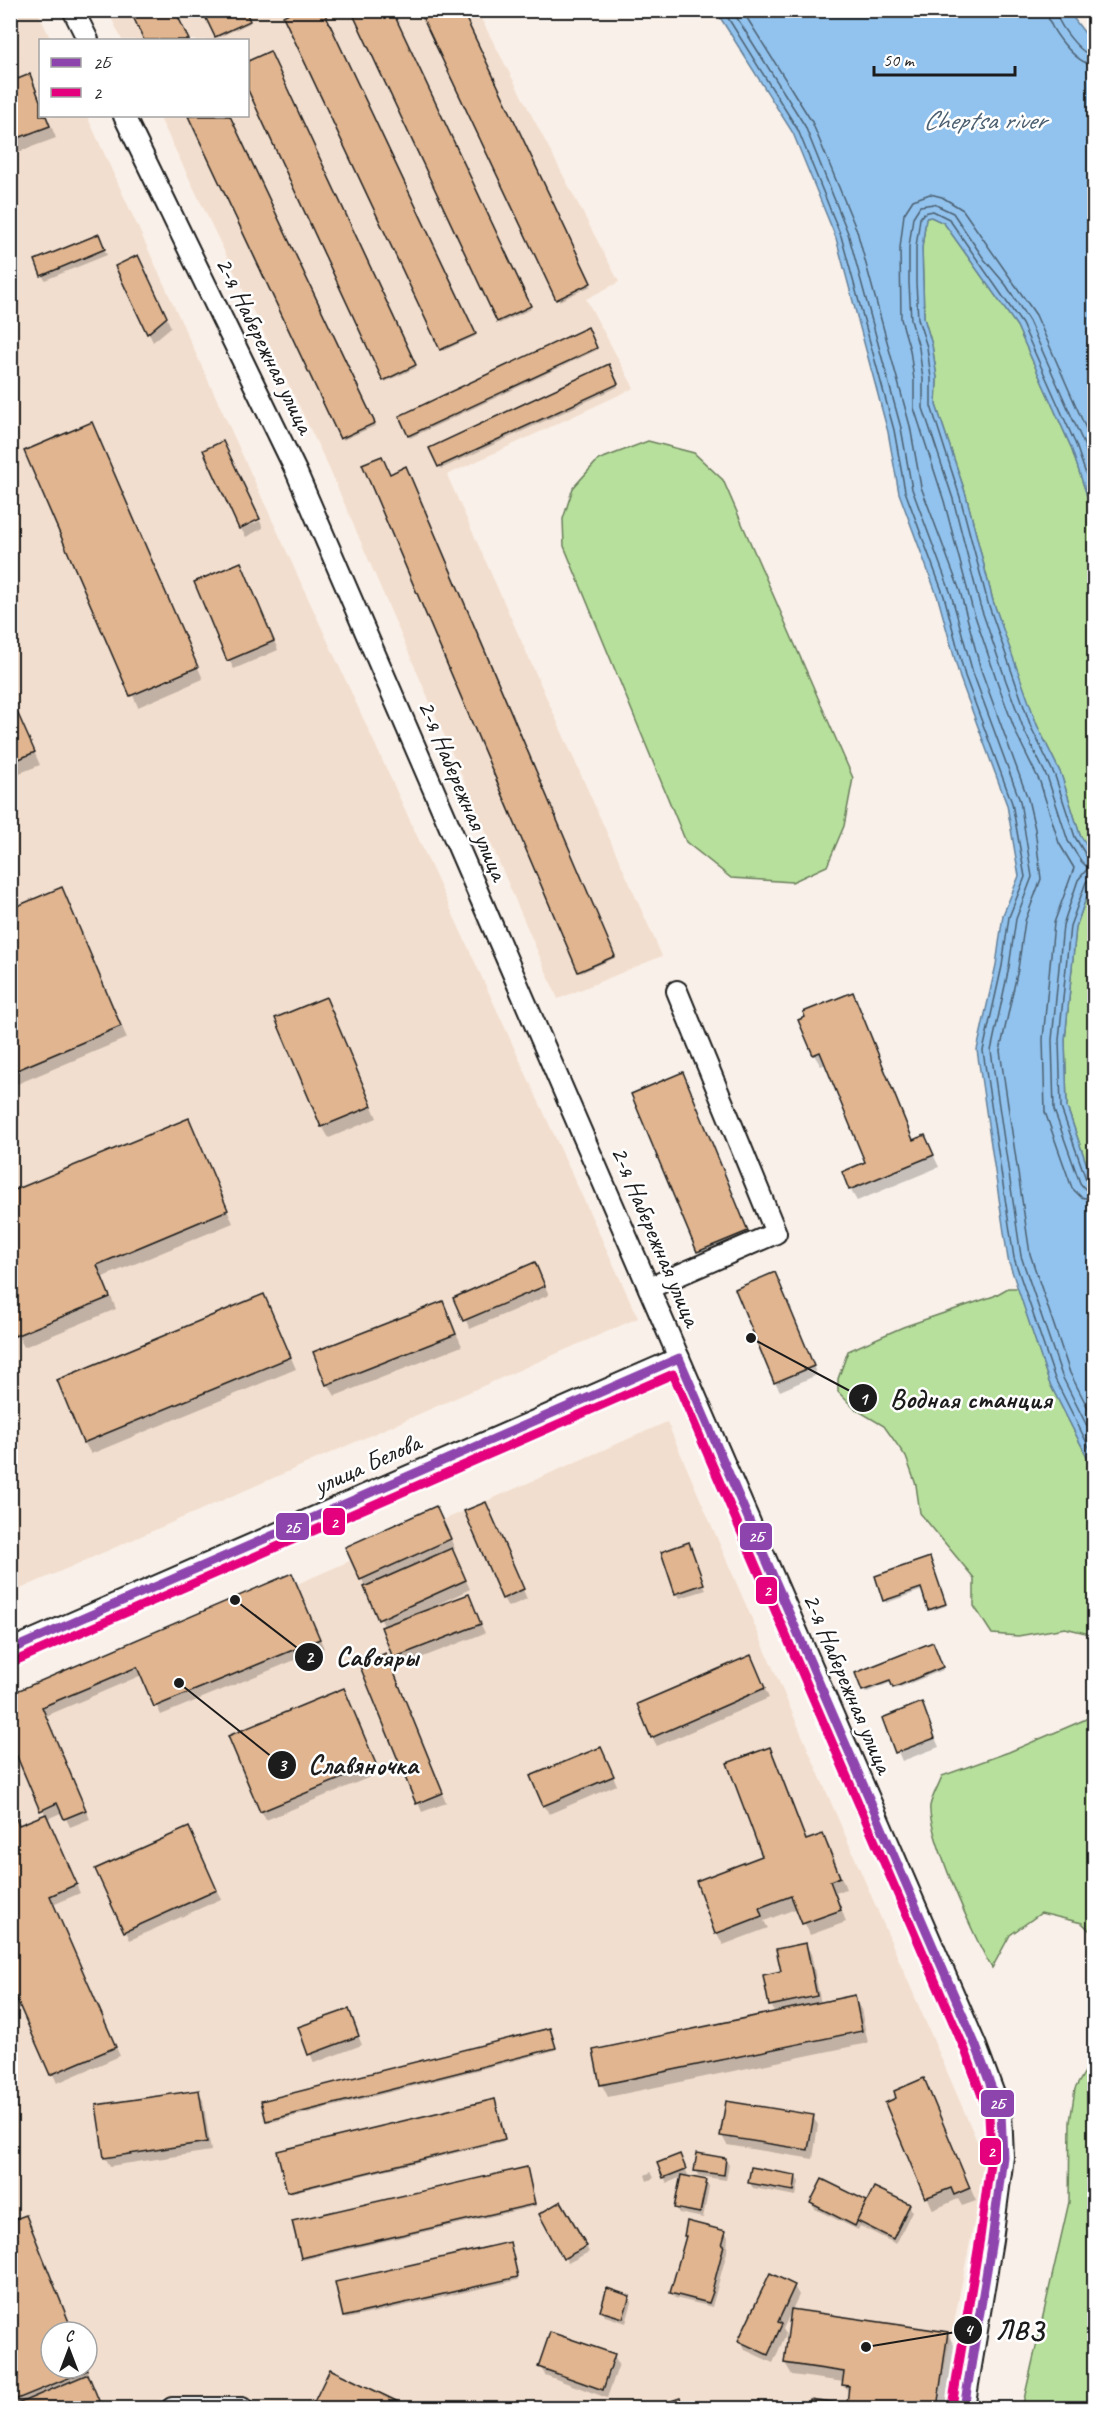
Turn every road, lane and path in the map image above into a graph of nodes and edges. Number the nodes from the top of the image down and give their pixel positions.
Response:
1 (73, 10) edge
2 (88, 39) edge
3 (124, 117) edge
4 (677, 991) dead end
5 (649, 1288) junction
6 (679, 1358) junction
7 (10, 1650) edge
8 (172, 2409) edge
9 (242, 2409) edge
10 (964, 2409) edge

1 - 2 street
3 - 5 street, 2-я Набережная улица
4 - 5 street
5 - 6 street, 2-я Набережная улица
6 - 7 street, улица Белова
6 - 10 street, 2-я Набережная улица
8 - 9 street

